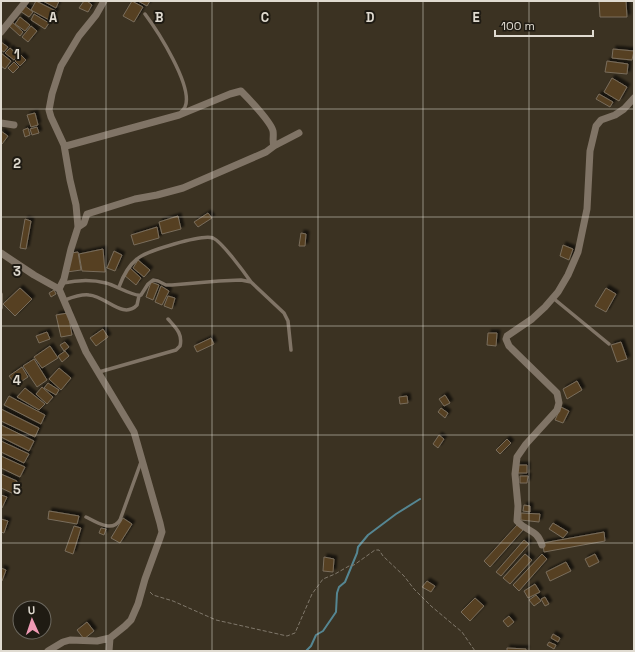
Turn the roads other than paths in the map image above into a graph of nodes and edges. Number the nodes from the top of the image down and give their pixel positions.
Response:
1 (26, 1) edge
2 (104, 1) edge
3 (145, 14) dead end
4 (1, 32) edge
5 (634, 98) edge
6 (179, 115) junction
7 (1, 123) edge
8 (14, 125) dead end
9 (299, 134) dead end
10 (64, 145) junction
11 (274, 146) junction
12 (78, 227) junction
13 (1, 253) edge
14 (251, 282) junction
15 (60, 286) junction
16 (119, 287) junction
17 (1, 294) edge
18 (139, 296) junction
19 (553, 298) junction
20 (65, 300) junction
21 (1, 308) edge
22 (168, 319) dead end
23 (609, 344) dead end
24 (291, 350) dead end
25 (98, 373) junction
26 (142, 459) junction
27 (86, 517) dead end
28 (542, 544) dead end
29 (110, 638) junction
30 (48, 651) edge
31 (109, 651) edge

1 - 4 street
2 - 10 street
3 - 6 lane
5 - 19 street
6 - 10 street
6 - 11 street
7 - 8 street
9 - 11 street
10 - 12 street
11 - 12 street
12 - 15 street
13 - 15 street
14 - 16 lane
14 - 18 lane
14 - 24 lane
15 - 16 lane
15 - 20 street
16 - 18 lane
17 - 21 lane
18 - 20 lane
19 - 23 lane
19 - 28 street
20 - 25 street
22 - 25 lane
25 - 26 street
26 - 27 lane
26 - 29 street
29 - 30 street
29 - 31 street

